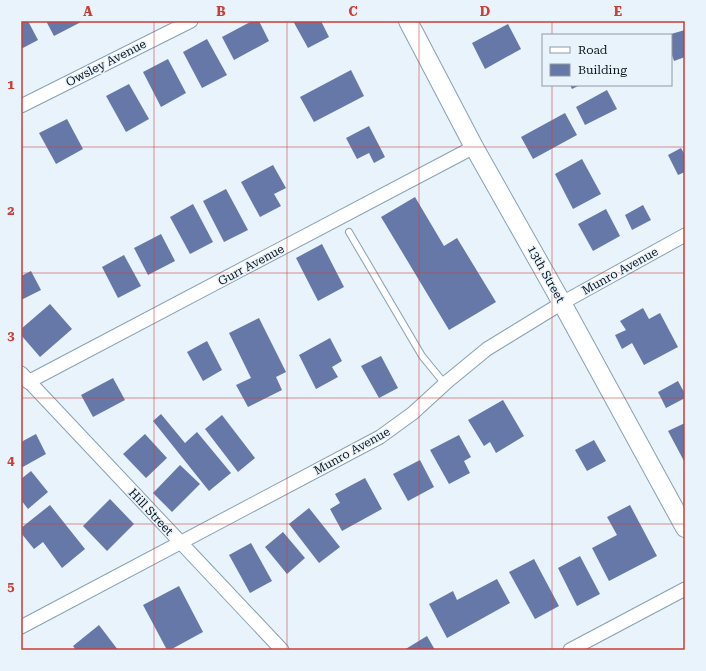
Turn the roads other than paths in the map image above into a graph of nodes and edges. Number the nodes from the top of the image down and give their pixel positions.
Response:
1 (191, 21) edge
2 (408, 21) edge
3 (21, 106) edge
4 (474, 147) junction
5 (349, 232) dead end
6 (685, 235) edge
7 (562, 303) junction
8 (25, 378) edge
9 (444, 384) junction
10 (685, 528) edge
11 (181, 543) junction
12 (685, 588) edge
13 (21, 626) edge
14 (282, 650) edge
15 (570, 650) edge

1 - 3 street, Owsley Avenue
2 - 4 main road, 13th Street
4 - 7 main road, 13th Street
4 - 8 street, Gurr Avenue
5 - 9 lane
6 - 7 street, Munro Avenue
7 - 9 street, Munro Avenue
7 - 10 main road, 13th Street
8 - 11 street, Hill Street
9 - 11 street, Munro Avenue
11 - 13 street, Munro Avenue
11 - 14 street, Hill Street
12 - 15 street

